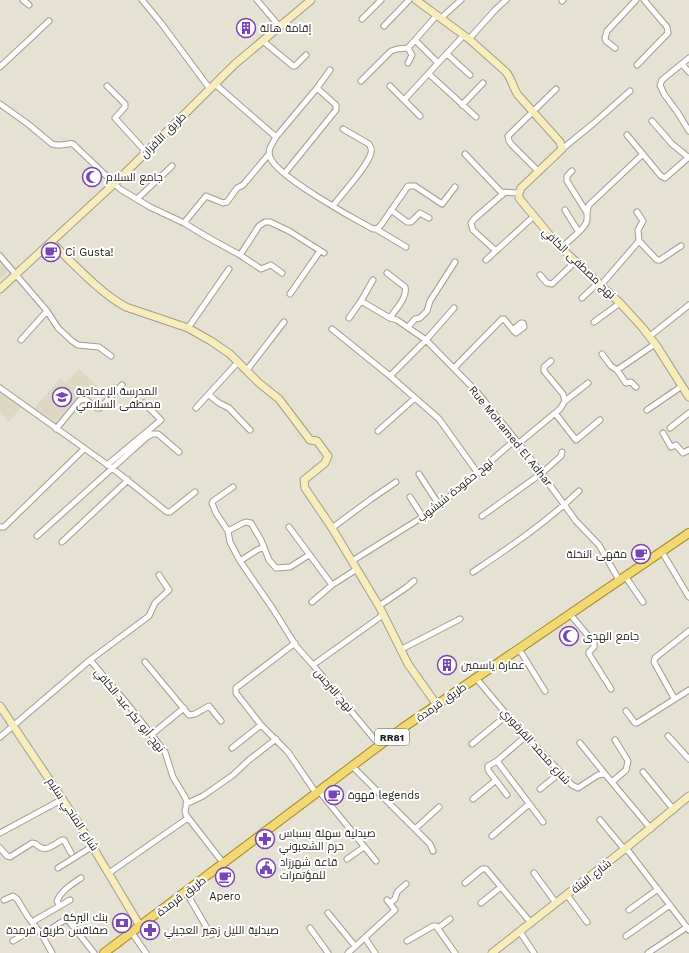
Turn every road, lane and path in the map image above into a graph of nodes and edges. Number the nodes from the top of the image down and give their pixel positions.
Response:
1 (23, 0) edge
2 (142, 0) edge
3 (257, 0) edge
4 (311, 0) edge
5 (381, 0) edge
6 (409, 0) edge
7 (416, 0) edge
8 (461, 0) edge
9 (506, 0) edge
10 (636, 0) edge
11 (644, 0) edge
12 (29, 5) dead end
13 (439, 17) junction
14 (362, 19) dead end
15 (49, 21) dead end
16 (279, 26) junction
17 (384, 26) dead end
18 (466, 37) junction
19 (263, 40) junction
20 (415, 40) junction
21 (408, 48) junction
22 (615, 48) dead end
23 (447, 54) junction
24 (306, 55) dead end
25 (689, 58) edge
26 (408, 63) dead end
27 (438, 63) junction
28 (682, 64) junction
29 (637, 65) dead end
30 (0, 67) edge
31 (330, 70) dead end
32 (689, 72) edge
33 (429, 74) junction
34 (470, 75) dead end
35 (361, 81) dead end
36 (483, 83) dead end
37 (107, 86) dead end
38 (390, 86) dead end
39 (213, 87) junction
40 (317, 88) junction
41 (556, 89) dead end
42 (630, 91) dead end
43 (404, 100) junction
44 (0, 104) edge
45 (462, 105) junction
46 (533, 112) junction
47 (420, 116) dead end
48 (476, 117) dead end
49 (652, 121) dead end
50 (343, 129) dead end
51 (689, 131) edge
52 (627, 135) dead end
53 (276, 137) junction
54 (562, 149) junction
55 (146, 152) junction
56 (269, 154) junction
57 (465, 154) dead end
58 (643, 154) junction
59 (688, 157) edge
60 (172, 166) dead end
61 (538, 171) junction
62 (572, 171) dead end
63 (285, 173) junction
64 (115, 183) junction
65 (455, 187) dead end
66 (504, 193) junction
67 (519, 193) junction
68 (137, 199) junction
69 (333, 206) junction
70 (391, 210) junction
71 (565, 210) dead end
72 (637, 212) dead end
73 (587, 213) junction
74 (534, 216) junction
75 (429, 218) dead end
76 (184, 223) junction
77 (376, 229) junction
78 (578, 231) junction
79 (639, 241) junction
80 (52, 243) junction
81 (681, 246) dead end
82 (406, 247) dead end
83 (561, 248) junction
84 (496, 251) junction
85 (240, 255) junction
86 (0, 256) edge
87 (486, 260) dead end
88 (456, 262) dead end
89 (575, 262) junction
90 (229, 269) dead end
91 (282, 273) dead end
92 (387, 273) dead end
93 (17, 275) junction
94 (540, 275) dead end
95 (373, 280) dead end
96 (599, 284) junction
97 (0, 289) edge
98 (290, 294) dead end
99 (582, 298) dead end
100 (361, 301) junction
101 (620, 304) junction
102 (689, 305) edge
103 (454, 308) dead end
104 (47, 311) junction
105 (349, 318) dead end
106 (390, 318) junction
107 (284, 322) dead end
108 (594, 322) dead end
109 (408, 327) junction
110 (188, 328) junction
111 (332, 329) dead end
112 (513, 330) dead end
113 (650, 336) junction
114 (21, 340) dead end
115 (426, 340) junction
116 (655, 344) junction
117 (602, 354) dead end
118 (111, 356) dead end
119 (551, 361) dead end
120 (238, 362) junction
121 (454, 368) junction
122 (247, 370) junction
123 (617, 370) junction
124 (390, 376) junction
125 (588, 383) dead end
126 (122, 384) dead end
127 (682, 386) junction
128 (636, 387) dead end
129 (0, 389) edge
130 (210, 395) junction
131 (689, 397) edge
132 (415, 398) junction
133 (565, 401) junction
134 (144, 403) dead end
135 (196, 408) dead end
136 (647, 410) dead end
137 (555, 413) junction
138 (689, 413) edge
139 (600, 420) dead end
140 (670, 428) dead end
141 (56, 429) junction
142 (250, 430) dead end
143 (378, 431) dead end
144 (663, 433) dead end
145 (517, 441) junction
146 (84, 449) junction
147 (689, 450) edge
148 (179, 452) dead end
149 (562, 452) dead end
150 (109, 466) junction
151 (478, 472) junction
152 (542, 473) junction
153 (418, 474) dead end
154 (128, 480) junction
155 (396, 482) dead end
156 (233, 487) dead end
157 (579, 491) dead end
158 (195, 492) dead end
159 (410, 497) dead end
160 (439, 505) junction
161 (564, 506) junction
162 (482, 516) dead end
163 (423, 517) junction
164 (0, 527) edge
165 (289, 527) dead end
166 (332, 528) junction
167 (228, 531) junction
168 (689, 533) edge
169 (37, 536) dead end
170 (62, 542) dead end
171 (264, 547) junction
172 (662, 552) junction
173 (309, 555) junction
174 (240, 561) junction
175 (352, 561) junction
176 (356, 569) junction
177 (473, 572) dead end
178 (159, 575) dead end
179 (622, 578) junction
180 (414, 581) dead end
181 (332, 585) junction
182 (689, 597) edge
183 (312, 602) dead end
184 (643, 602) dead end
185 (379, 606) junction
186 (570, 614) junction
187 (383, 615) junction
188 (460, 619) dead end
189 (689, 631) edge
190 (295, 644) junction
191 (519, 649) junction
192 (400, 650) junction
193 (90, 660) junction
194 (145, 662) dead end
195 (313, 665) junction
196 (476, 678) junction
197 (611, 689) dead end
198 (689, 690) edge
199 (545, 691) dead end
200 (674, 698) junction
201 (437, 705) junction
202 (0, 706) edge
203 (184, 708) junction
204 (626, 711) dead end
205 (508, 715) junction
206 (221, 721) dead end
207 (261, 725) junction
208 (15, 726) junction
209 (152, 734) junction
210 (526, 736) junction
211 (668, 736) dead end
212 (0, 737) edge
213 (276, 739) junction
214 (615, 740) dead end
215 (580, 742) dead end
216 (472, 744) dead end
217 (380, 746) junction
218 (232, 748) dead end
219 (497, 760) junction
220 (689, 760) edge
221 (353, 767) junction
222 (642, 772) dead end
223 (560, 773) junction
224 (605, 774) junction
225 (495, 781) junction
226 (612, 782) junction
227 (540, 789) dead end
228 (318, 792) junction
229 (507, 795) dead end
230 (689, 796) edge
231 (63, 798) junction
232 (473, 799) dead end
233 (186, 804) junction
234 (529, 804) junction
235 (439, 808) dead end
236 (674, 810) junction
237 (188, 818) junction
238 (600, 820) dead end
239 (543, 822) dead end
240 (415, 829) junction
241 (651, 829) junction
242 (0, 833) edge
243 (492, 836) dead end
244 (93, 846) junction
245 (364, 847) junction
246 (0, 848) edge
247 (626, 849) junction
248 (433, 851) dead end
249 (72, 853) dead end
250 (347, 859) dead end
251 (376, 861) dead end
252 (224, 864) junction
253 (58, 868) dead end
254 (109, 873) junction
255 (534, 873) dead end
256 (81, 878) dead end
257 (465, 883) dead end
258 (406, 884) dead end
259 (501, 887) junction
260 (658, 889) junction
261 (186, 892) junction
262 (566, 895) junction
263 (4, 900) dead end
264 (70, 900) dead end
265 (481, 903) dead end
266 (556, 903) junction
267 (670, 905) junction
268 (60, 906) junction
269 (630, 910) dead end
270 (328, 912) dead end
271 (450, 919) dead end
272 (587, 922) dead end
273 (531, 923) junction
274 (34, 925) junction
275 (140, 926) junction
276 (310, 928) dead end
277 (438, 928) junction
278 (688, 929) edge
279 (520, 932) junction
280 (132, 933) junction
281 (42, 935) junction
282 (211, 935) dead end
283 (626, 936) dead end
284 (365, 938) junction
285 (13, 941) dead end
286 (408, 941) dead end
287 (355, 946) junction
288 (52, 953) edge
289 (94, 953) edge
290 (104, 953) edge
291 (146, 953) edge
292 (328, 953) edge
293 (348, 953) edge
294 (375, 953) edge
295 (455, 953) edge
296 (492, 953) edge
297 (534, 953) edge
298 (648, 953) edge

1 - 12 street
2 - 39 street
3 - 16 street
4 - 16 street, طريق الأفران
5 - 14 street
6 - 17 street
7 - 13 street
8 - 13 street
9 - 18 street
10 - 22 street
11 - 29 street
13 - 18 street
13 - 20 street
15 - 30 street
16 - 19 street, طريق الأفران
18 - 23 street
18 - 46 street
19 - 24 street
19 - 39 street, طريق الأفران
20 - 21 street
20 - 27 street
21 - 26 street
21 - 35 street
23 - 27 street
23 - 34 street
25 - 28 street
27 - 33 street
28 - 32 street
28 - 51 street
31 - 40 street
33 - 43 street
33 - 45 street
36 - 45 street
37 - 55 street
38 - 43 street
39 - 53 street
39 - 55 street, طريق الأفران
40 - 53 street
40 - 63 street
41 - 46 street
42 - 54 street
43 - 47 street
44 - 64 street
45 - 48 street
46 - 54 street
46 - 61 street
49 - 59 street
50 - 69 street
52 - 58 street
53 - 56 street
54 - 61 street
55 - 64 street, طريق الأفران
56 - 63 street
56 - 76 street
57 - 66 street
58 - 59 street
58 - 73 street
60 - 68 street
61 - 67 street
62 - 73 street
63 - 69 street
64 - 68 street
64 - 80 street, طريق الأفران
65 - 70 street
66 - 67 street
66 - 84 street
67 - 74 street, نهج مصطفى الكافي
68 - 76 street
69 - 77 street
70 - 75 street
70 - 77 street
71 - 78 street
72 - 79 street
73 - 78 street
74 - 83 street, نهج مصطفى الكافي
74 - 84 street
76 - 85 street
77 - 82 street
78 - 83 street
79 - 81 street
79 - 96 street
80 - 93 street, طريق الأفران
80 - 110 street
83 - 89 street, نهج مصطفى الكافي
84 - 87 street
85 - 91 street
85 - 98 street
86 - 93 street
88 - 109 street
89 - 94 street
89 - 96 street, نهج مصطفى الكافي
90 - 110 street
92 - 106 street
93 - 97 street, طريق الأفران
93 - 104 street
95 - 100 street
96 - 99 street
96 - 101 street, نهج مصطفى الكافي
100 - 105 street
100 - 106 street, Rue Mohamed El Adhar
101 - 108 street
101 - 113 street, نهج مصطفى الكافي
102 - 113 street
103 - 115 street
104 - 114 street
104 - 118 street
106 - 109 street, Rue Mohamed El Adhar
107 - 122 street
109 - 115 street, Rue Mohamed El Adhar
110 - 120 street
111 - 124 street
112 - 121 street
113 - 116 street, نهج مصطفى الكافي
115 - 121 street, Rue Mohamed El Adhar
115 - 124 street
116 - 123 street
116 - 127 street, نهج مصطفى الكافي
117 - 123 street
119 - 133 street
120 - 122 street
120 - 130 street
121 - 145 street, Rue Mohamed El Adhar
122 - 166 street
123 - 128 street
124 - 132 street
125 - 133 street, نهج حمّودة شبشوب
126 - 141 street
127 - 131 street, نهج مصطفى الكافي
127 - 136 street
129 - 141 street
130 - 135 street
130 - 142 street
132 - 143 street
132 - 151 street
133 - 137 street, نهج حمّودة شبشوب
134 - 150 street
137 - 139 street
137 - 145 street, نهج حمّودة شبشوب
138 - 140 street
141 - 146 street
144 - 147 street
145 - 151 street, نهج حمّودة شبشوب
145 - 152 street, Rue Mohamed El Adhar
146 - 150 street
146 - 164 street
148 - 150 street
149 - 152 street
150 - 154 street
150 - 169 street
151 - 160 street, نهج حمّودة شبشوب
152 - 161 street, Rue Mohamed El Adhar
152 - 162 street
153 - 160 street
154 - 158 street
154 - 170 street
155 - 166 street
156 - 167 street
157 - 161 street
159 - 163 street
160 - 163 street, نهج حمّودة شبشوب
161 - 177 street
161 - 179 street, Rue Mohamed El Adhar
163 - 175 street, نهج حمّودة شبشوب
165 - 173 street
166 - 175 street
167 - 171 street
167 - 174 street
168 - 172 main road, طريق قرمدة / RR81
171 - 173 street
171 - 174 street
172 - 179 main road, طريق قرمدة / RR81
172 - 182 street
173 - 181 street
174 - 190 street
175 - 176 street
176 - 181 street
176 - 185 street
178 - 193 street
179 - 184 street, Rue Mohamed El Adhar
179 - 186 main road, طريق قرمدة / RR81
180 - 185 street
181 - 183 street
185 - 187 street
186 - 191 main road, طريق قرمدة / RR81
186 - 197 street
187 - 192 street
187 - 195 street, نهج النرجس
188 - 192 street
189 - 200 street
190 - 195 street
190 - 207 street
191 - 196 main road, طريق قرمدة / RR81
191 - 199 street
192 - 201 street
193 - 208 street
193 - 209 street, نهج أبو بكر عبد الكافي
194 - 203 street
195 - 217 street, نهج النرجس
196 - 201 main road, طريق قرمدة / RR81
196 - 205 street, شارع محمد القرقوري
198 - 200 street
200 - 204 street
201 - 217 main road, طريق قرمدة / RR81
202 - 208 street, شارع المنجي سليم
203 - 206 street
203 - 209 street
205 - 210 street, شارع محمد القرقوري
205 - 216 street
207 - 213 street
207 - 218 street
208 - 212 street
208 - 231 street, شارع المنجي سليم
209 - 233 street, نهج أبو بكر عبد الكافي
210 - 219 street
210 - 223 street, شارع محمد القرقوري
211 - 220 street
213 - 228 street
213 - 233 street
214 - 226 street
215 - 224 street
217 - 221 main road, طريق قرمدة / RR81
219 - 225 street
219 - 234 street
221 - 228 main road, طريق قرمدة / RR81
221 - 240 street
222 - 236 street
223 - 224 street, شارع محمد القرقوري
223 - 227 street
224 - 226 street
225 - 229 street
225 - 232 street
226 - 241 street
228 - 245 street
228 - 252 main road, طريق قرمدة / RR81
230 - 236 street, شارع البيئة
231 - 242 street
231 - 244 street, شارع المنجي سليم
233 - 237 street, نهج أبو بكر عبد الكافي
234 - 239 street
234 - 243 street
235 - 240 street
236 - 241 street, شارع البيئة
237 - 252 street, نهج أبو بكر عبد الكافي
237 - 254 street
238 - 247 street
240 - 248 street
241 - 247 street, شارع البيئة
244 - 253 street
244 - 254 street, شارع المنجي سليم
245 - 250 street
245 - 251 street
246 - 249 street
247 - 260 street
247 - 262 street, شارع البيئة
252 - 261 main road, طريق قرمدة / RR81
254 - 275 street, شارع المنجي سليم
255 - 266 street
256 - 268 street
257 - 259 street
258 - 284 street
259 - 265 street
259 - 273 street
260 - 267 street
260 - 269 street
261 - 275 main road, طريق قرمدة / RR81
261 - 282 street
262 - 266 street, شارع البيئة
262 - 272 street
263 - 274 street
264 - 268 street
266 - 273 street, شارع البيئة
267 - 278 street
267 - 283 street
268 - 274 street
270 - 287 street
271 - 277 street
273 - 279 street, شارع البيئة
274 - 281 street
274 - 285 street
275 - 280 main road, طريق قرمدة / RR81
276 - 292 street
277 - 286 street
277 - 295 street
278 - 298 street
279 - 296 street, شارع البيئة
279 - 297 street
280 - 290 main road, طريق قرمدة / RR81
280 - 291 street
281 - 288 street
281 - 289 street
284 - 287 street
284 - 294 street
287 - 293 street

